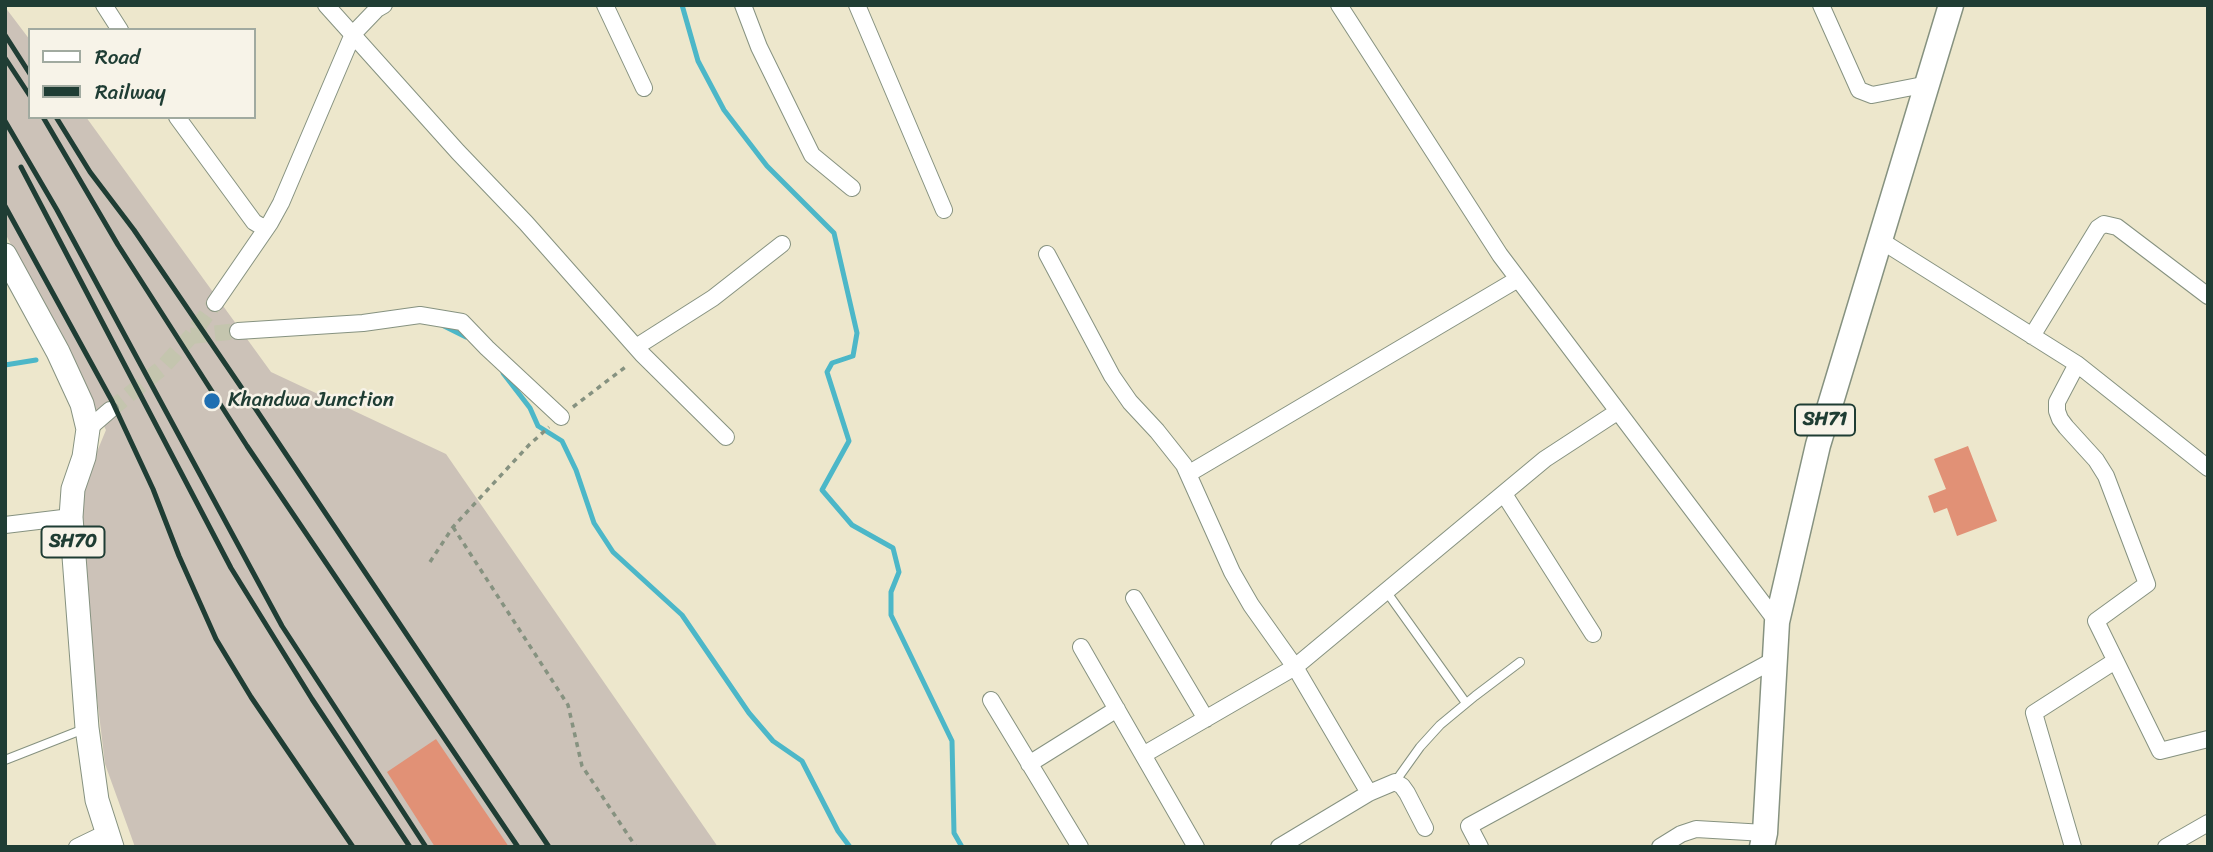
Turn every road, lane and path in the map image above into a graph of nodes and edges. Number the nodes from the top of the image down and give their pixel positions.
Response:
1 (104, 5) edge
2 (326, 5) edge
3 (384, 5) edge
4 (605, 5) edge
5 (743, 5) edge
6 (857, 5) edge
7 (1339, 5) edge
8 (1821, 5) edge
9 (1951, 5) edge
10 (119, 28) edge
11 (353, 34) junction
12 (1928, 84) junction
13 (643, 88) dead end
14 (178, 119) edge
15 (852, 188) dead end
16 (943, 210) dead end
17 (270, 223) junction
18 (1880, 240) junction
19 (782, 244) dead end
20 (1048, 254) dead end
21 (5, 256) edge
22 (1518, 279) junction
23 (2208, 296) edge
24 (215, 303) tunnel mouth
25 (238, 331) tunnel mouth
26 (2032, 336) junction
27 (639, 350) junction
28 (2077, 364) junction
29 (110, 410) tunnel mouth
30 (1617, 412) junction
31 (561, 417) junction
32 (88, 429) junction
33 (726, 437) dead end
34 (2208, 468) edge
35 (1188, 474) junction
36 (1504, 494) junction
37 (71, 517) junction
38 (5, 525) edge
39 (453, 527) junction
40 (430, 562) dead end
41 (1386, 591) junction
42 (1134, 598) dead end
43 (1777, 622) junction
44 (1593, 634) dead end
45 (1081, 647) dead end
46 (1774, 660) junction
47 (2115, 661) junction
48 (1520, 662) dead end
49 (1295, 667) junction
50 (991, 700) dead end
51 (1466, 703) junction
52 (1117, 709) junction
53 (1206, 719) junction
54 (87, 728) junction
55 (2208, 739) edge
56 (1143, 755) junction
57 (5, 760) edge
58 (1029, 764) junction
59 (1395, 782) junction
60 (1369, 793) junction
61 (2208, 823) edge
62 (1425, 828) dead end
63 (110, 840) edge
64 (1764, 840) edge
65 (77, 847) edge
66 (636, 847) edge
67 (1080, 847) edge
68 (1196, 847) edge
69 (1279, 847) edge
70 (1480, 847) edge
71 (1660, 847) edge
72 (2073, 847) edge
73 (2166, 847) edge

1 - 10 street
2 - 11 street
3 - 11 street
4 - 13 street
5 - 15 street
6 - 16 street
7 - 22 street
8 - 12 street
9 - 12 highway, SH71
11 - 17 street
11 - 27 street
12 - 18 highway, SH71
14 - 17 street
17 - 24 street
18 - 26 street
18 - 43 highway, SH71
19 - 27 street
20 - 35 street
21 - 32 main road, SH70
22 - 30 street
22 - 35 street
23 - 26 street
25 - 31 street
26 - 28 street
27 - 31 path
27 - 33 street
28 - 34 street
28 - 47 street
29 - 32 street
30 - 36 street
30 - 43 street
31 - 39 path
32 - 37 main road, SH70
35 - 49 street
36 - 41 street
36 - 44 street
37 - 38 street
37 - 54 main road, SH70
39 - 40 path
39 - 66 path
41 - 49 street
41 - 51 lane
42 - 53 street
43 - 46 highway, SH71
45 - 52 street
46 - 64 highway, SH71
46 - 70 street
47 - 55 street
47 - 72 street
48 - 51 lane
49 - 53 street
49 - 60 street
50 - 58 street
51 - 59 lane
52 - 56 street
52 - 58 street
53 - 56 street
54 - 57 lane
54 - 63 main road, SH70
56 - 68 street
58 - 67 street
59 - 60 street
59 - 62 street
60 - 69 street
61 - 73 street
63 - 65 street
64 - 71 street

